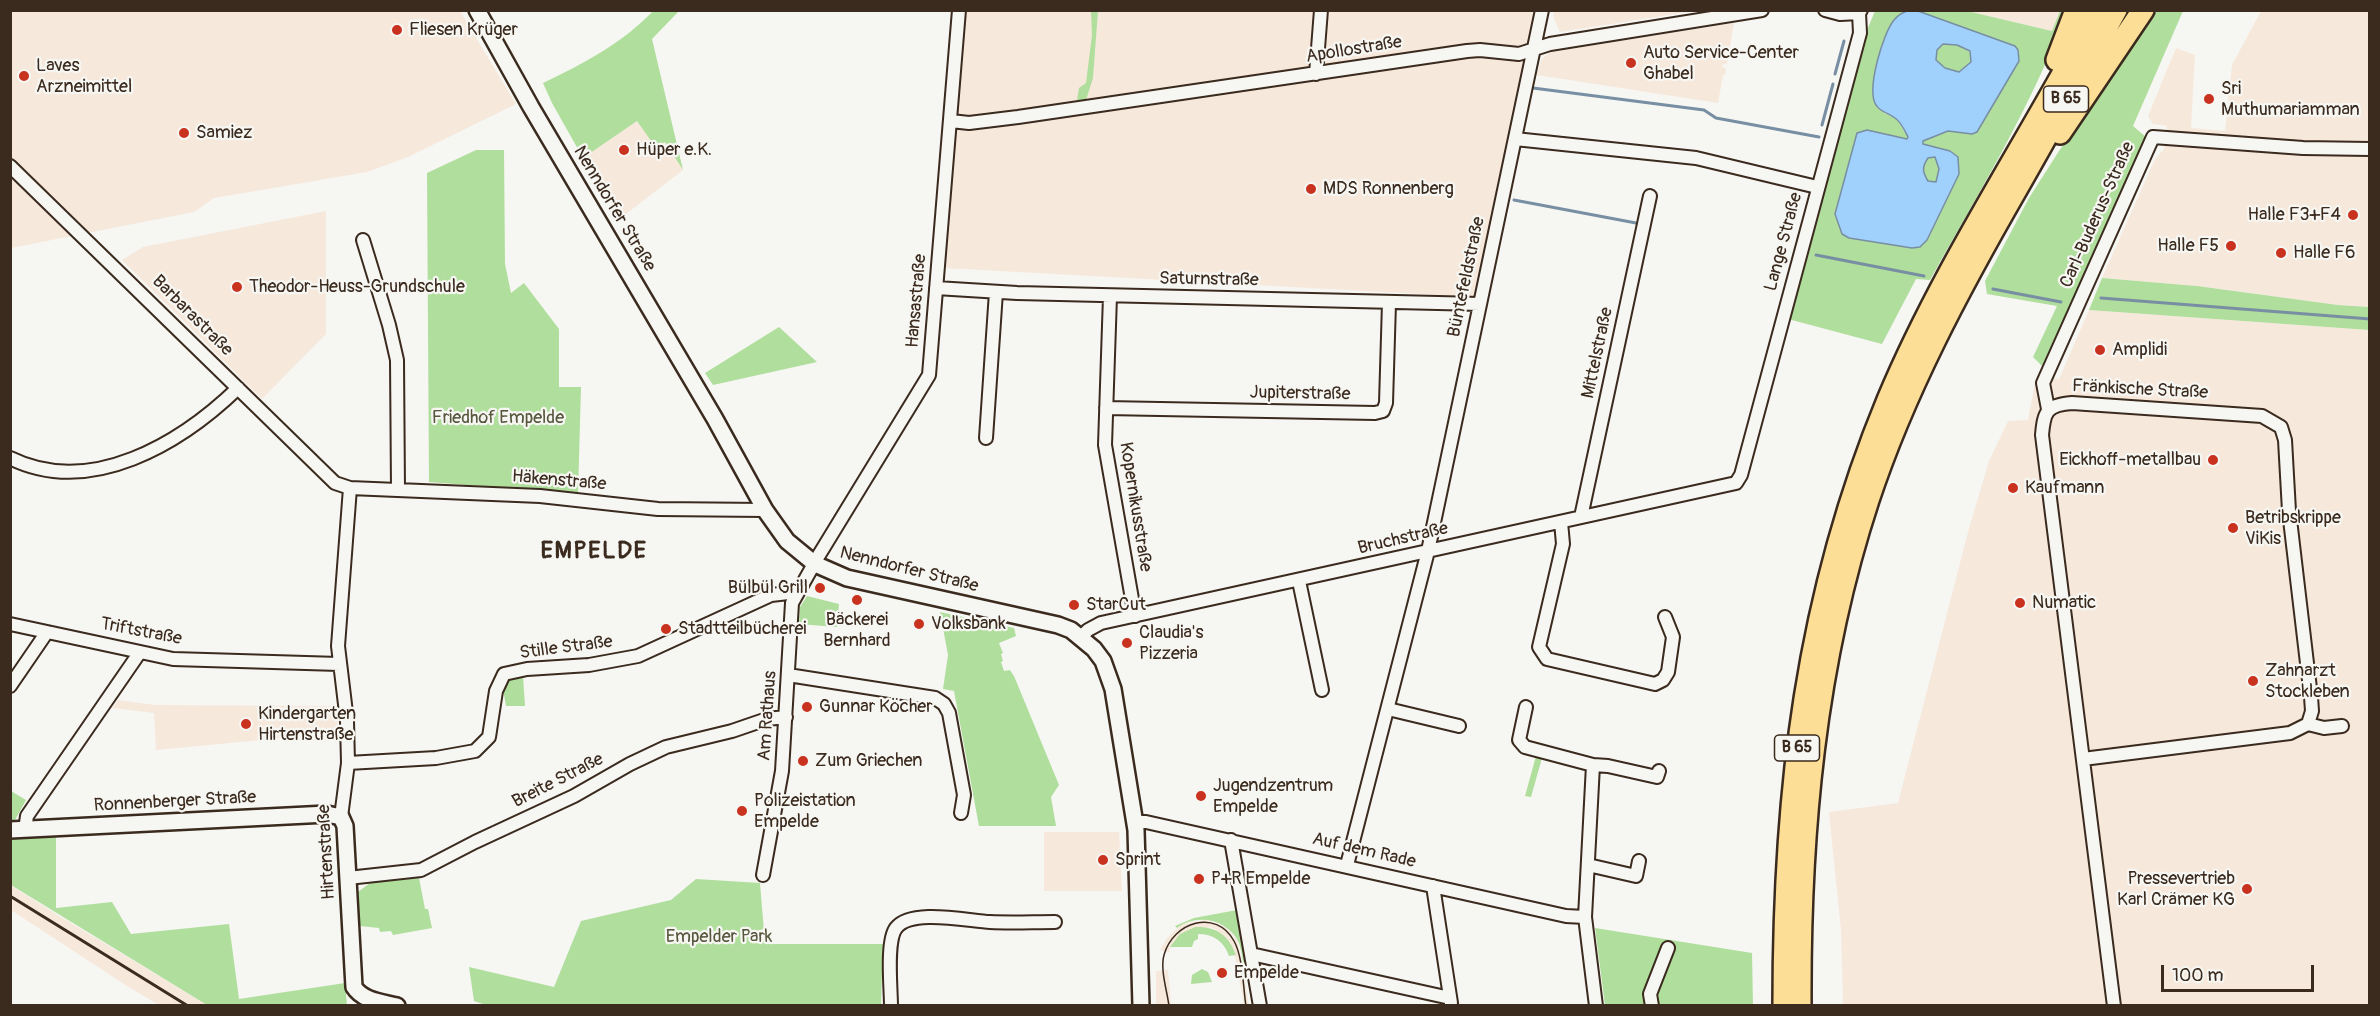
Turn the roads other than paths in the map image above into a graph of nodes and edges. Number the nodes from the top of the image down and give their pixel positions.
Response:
1 (477, 10) edge
2 (959, 10) edge
3 (1321, 10) edge
4 (1542, 10) edge
5 (1762, 10) edge
6 (1826, 10) edge
7 (2076, 10) edge
8 (2098, 10) edge
9 (2116, 10) edge
10 (2143, 10) edge
11 (1860, 12) edge
12 (1535, 48) junction
13 (1316, 74) junction
14 (951, 121) junction
15 (1515, 139) junction
16 (2022, 143) junction
17 (2370, 149) edge
18 (10, 166) edge
19 (1817, 187) junction
20 (2017, 187) junction
21 (1650, 196) dead end
22 (363, 240) dead end
23 (936, 288) junction
24 (996, 292) junction
25 (1110, 296) junction
26 (1389, 303) junction
27 (1480, 304) junction
28 (238, 388) junction
29 (1106, 408) junction
30 (2048, 409) junction
31 (986, 438) dead end
32 (10, 458) edge
33 (1736, 483) joint
34 (350, 488) junction
35 (398, 490) junction
36 (765, 510) junction
37 (1581, 517) junction
38 (1561, 522) junction
39 (1428, 551) junction
40 (815, 564) junction
41 (1299, 580) junction
42 (797, 592) junction
43 (1135, 616) junction
44 (1665, 617) dead end
45 (10, 624) edge
46 (47, 632) junction
47 (1082, 637) junction
48 (140, 652) junction
49 (339, 664) junction
50 (789, 675) junction
51 (10, 686) edge
52 (1322, 690) dead end
53 (1526, 707) dead end
54 (1388, 709) junction
55 (786, 717) junction
56 (2308, 724) junction
57 (1459, 726) dead end
58 (2342, 726) dead end
59 (2083, 759) junction
60 (348, 763) junction
61 (1593, 765) junction
62 (1659, 771) dead end
63 (961, 813) dead end
64 (341, 817) junction
65 (1135, 822) junction
66 (18, 830) edge
67 (1232, 840) junction
68 (1639, 861) dead end
69 (1347, 865) junction
70 (1588, 865) junction
71 (763, 875) dead end
72 (348, 878) junction
73 (1433, 886) junction
74 (1585, 917) junction
75 (1055, 922) dead end
76 (1668, 948) dead end
77 (1251, 954) junction
78 (360, 1000) edge
79 (1451, 1002) edge
80 (397, 1005) edge
81 (891, 1005) edge
82 (1141, 1005) edge
83 (1260, 1005) edge
84 (1596, 1005) edge
85 (1652, 1005) edge
86 (1784, 1005) edge
87 (1800, 1005) edge
88 (2114, 1005) edge

1 - 36 street, Nenndorfer Straße
2 - 14 street, Hansastraße
3 - 13 street
4 - 12 street, Büntefeldstraße
5 - 12 street, Apollostraße
6 - 11 street
7 - 16 highway
8 - 16 highway, B 65
9 - 20 highway, B 65
10 - 20 highway
11 - 19 street, Lange Straße
12 - 13 street, Apollostraße
12 - 15 street, Büntefeldstraße
13 - 14 street, Apollostraße
14 - 23 street, Hansastraße
15 - 19 street
15 - 27 street, Büntefeldstraße
16 - 86 highway, B 65
17 - 30 street, Carl-Buderus-Straße
18 - 28 street, Barbarastraße
19 - 33 street, Lange Straße
20 - 87 highway, B 65
21 - 37 street, Mittelstraße
22 - 35 street
23 - 24 street, Saturnstraße
23 - 40 street, Hansastraße
24 - 25 street, Saturnstraße
24 - 31 street
25 - 26 street, Saturnstraße
25 - 29 street, Kopernikusstraße
26 - 27 street, Saturnstraße
26 - 29 street, Jupiterstraße
27 - 39 street, Büntefeldstraße
28 - 32 street
28 - 34 street, Barbarastraße
29 - 43 street, Kopernikusstraße
30 - 56 street, Fränkische Straße
30 - 59 street, Fränkische Straße
33 - 37 street, Bruchstraße
34 - 35 street, Häkenstraße
34 - 49 street, Hirtenstraße
35 - 36 street, Häkenstraße
36 - 40 street, Nenndorfer Straße
37 - 38 street, Bruchstraße
38 - 39 street, Bruchstraße
38 - 44 street
39 - 41 street, Bruchstraße
39 - 54 street, Büntefeldstraße
40 - 42 street, Am Rathaus
40 - 47 street, Nenndorfer Straße
41 - 43 street, Bruchstraße
41 - 52 street
42 - 50 street, Am Rathaus
42 - 60 street, Stille Straße
43 - 47 street, Bruchstraße
45 - 46 street, Triftstraße
46 - 48 street, Triftstraße
46 - 51 street
47 - 65 street, Nenndorfer Straße
48 - 49 street, Triftstraße
48 - 66 street
49 - 60 street, Hirtenstraße
50 - 55 street, Am Rathaus
50 - 63 street
53 - 61 street
54 - 57 street
54 - 69 street, Büntefeldstraße
55 - 71 street, Am Rathaus
55 - 72 street, Breite Straße
56 - 58 street
56 - 59 street
59 - 88 street, Fränkische Straße
60 - 64 street, Hirtenstraße
61 - 62 street
61 - 70 street
64 - 66 street, Ronnenberger Straße
64 - 72 street, Hirtenstraße
65 - 67 street, Auf dem Rade
65 - 82 street, Nenndorfer Straße
67 - 69 street, Auf dem Rade
67 - 77 street
68 - 70 street
69 - 73 street, Auf dem Rade
70 - 74 street
72 - 78 street, Hirtenstraße
73 - 74 street, Auf dem Rade
73 - 79 street
74 - 84 street
75 - 81 street
76 - 85 street
77 - 79 street
77 - 83 street
78 - 80 street, Hirtenstraße

